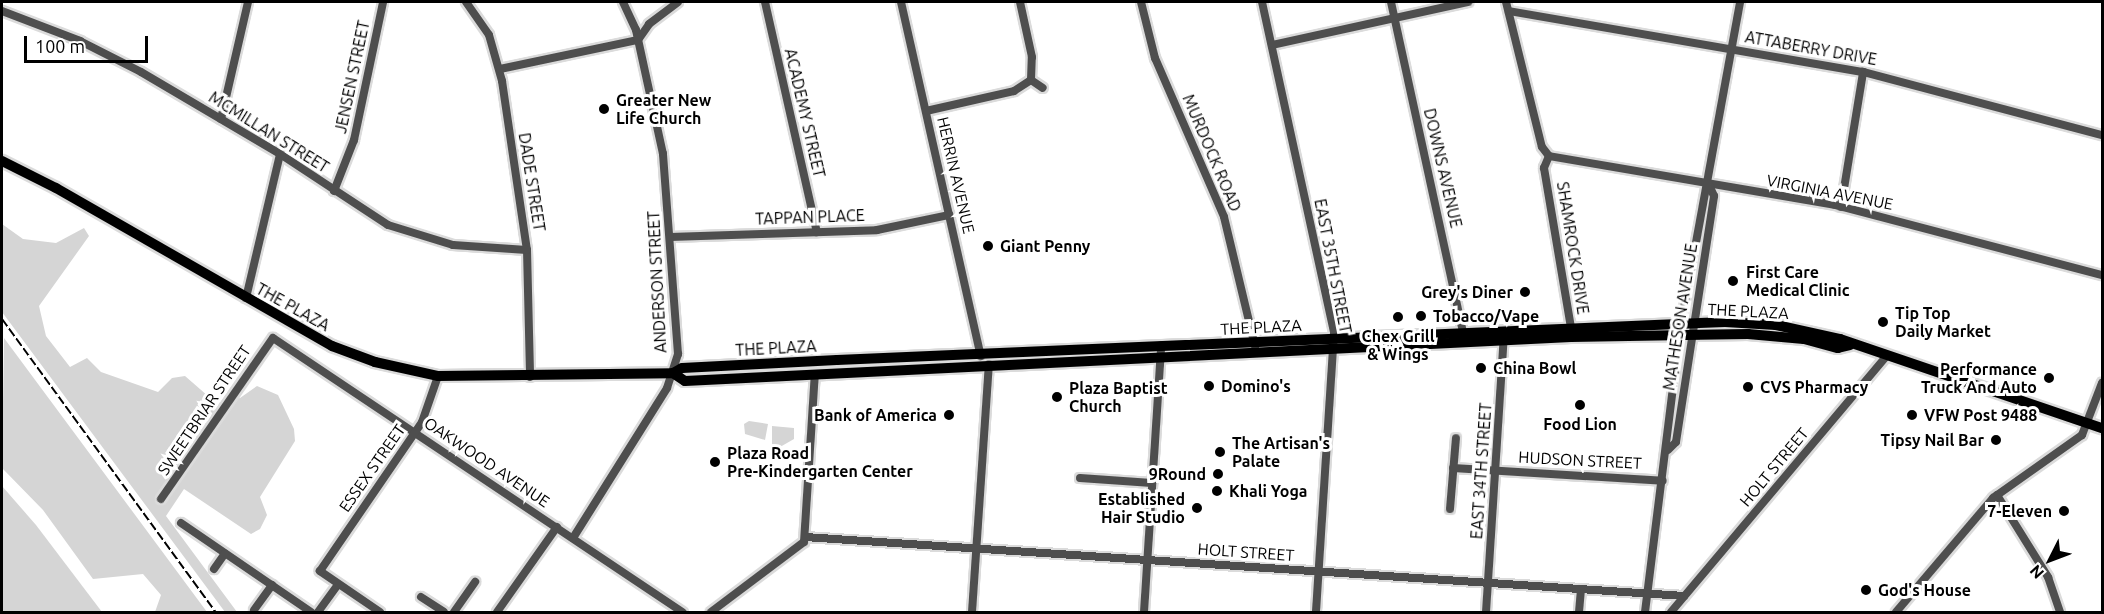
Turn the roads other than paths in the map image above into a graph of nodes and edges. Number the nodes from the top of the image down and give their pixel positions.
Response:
1 (248, 2) edge
2 (383, 2) edge
3 (466, 2) edge
4 (623, 2) edge
5 (678, 2) edge
6 (765, 2) edge
7 (901, 2) edge
8 (1020, 2) edge
9 (1141, 2) edge
10 (1263, 2) edge
11 (1391, 2) edge
12 (1468, 2) edge
13 (1506, 2) edge
14 (1740, 2) edge
15 (2, 11) edge
16 (1509, 11) junction
17 (1394, 17) junction
18 (638, 40) junction
19 (1272, 45) junction
20 (1732, 50) junction
21 (500, 69) junction
22 (1863, 72) junction
23 (1031, 80) junction
24 (1043, 88) dead end
25 (926, 111) junction
26 (221, 119) junction
27 (2103, 135) edge
28 (280, 154) junction
29 (1549, 156) junction
30 (2, 161) edge
31 (1709, 185) junction
32 (334, 191) junction
33 (1841, 207) junction
34 (949, 215) junction
35 (817, 232) junction
36 (670, 237) junction
37 (527, 250) junction
38 (2103, 275) edge
39 (246, 298) junction
40 (1571, 328) junction
41 (1681, 329) junction
42 (1693, 329) junction
43 (1504, 335) junction
44 (1464, 337) junction
45 (273, 338) joint
46 (1333, 343) junction
47 (1161, 346) junction
48 (1255, 348) junction
49 (981, 356) junction
50 (1886, 357) junction
51 (1161, 358) junction
52 (989, 365) junction
53 (673, 373) junction
54 (815, 374) junction
55 (438, 376) junction
56 (530, 377) junction
57 (2103, 382) edge
58 (2088, 423) junction
59 (2103, 428) edge
60 (415, 431) junction
61 (1456, 438) dead end
62 (1668, 450) junction
63 (1453, 468) junction
64 (1495, 470) junction
65 (1080, 478) dead end
66 (1663, 481) junction
67 (1152, 483) junction
68 (1997, 495) junction
69 (161, 499) dead end
70 (1450, 509) dead end
71 (181, 523) dead end
72 (557, 527) junction
73 (805, 537) junction
74 (573, 538) junction
75 (975, 549) junction
76 (225, 553) junction
77 (1147, 560) junction
78 (214, 569) dead end
79 (1319, 572) junction
80 (475, 582) dead end
81 (1488, 582) junction
82 (338, 584) junction
83 (272, 585) junction
84 (1581, 589) junction
85 (1647, 594) junction
86 (1684, 596) junction
87 (421, 597) dead end
88 (254, 610) dead end
89 (311, 612) edge
90 (318, 612) edge
91 (380, 612) edge
92 (444, 612) edge
93 (454, 612) edge
94 (497, 612) edge
95 (683, 612) edge
96 (711, 612) edge
97 (972, 612) edge
98 (1144, 612) edge
99 (1316, 612) edge
100 (1486, 612) edge
101 (1579, 612) edge
102 (1645, 612) edge
103 (1671, 612) edge
104 (1896, 612) edge
105 (2060, 612) edge

1 - 26 street
2 - 32 street, JENSEN STREET
3 - 21 street, DADE STREET
4 - 18 street, ANDERSON STREET
5 - 18 street
6 - 35 street, ACADEMY STREET
7 - 25 street, HERRIN AVENUE
8 - 23 street
9 - 48 street, MURDOCK ROAD
10 - 19 street, EAST 35TH STREET
11 - 17 street, DOWNS AVENUE
12 - 17 street
13 - 16 street, SHAMROCK DRIVE
14 - 20 street, MATHESON AVENUE
15 - 26 street, MCMILLAN STREET
16 - 20 street, ATTABERRY DRIVE
16 - 29 street, SHAMROCK DRIVE
17 - 19 street
17 - 44 street, DOWNS AVENUE
18 - 21 street
18 - 36 street, ANDERSON STREET
19 - 46 street, EAST 35TH STREET
20 - 22 street, ATTABERRY DRIVE
20 - 31 street, MATHESON AVENUE
21 - 37 street, DADE STREET
22 - 27 street, ATTABERRY DRIVE
22 - 33 street
23 - 24 street
23 - 25 street
25 - 34 street, HERRIN AVENUE
26 - 28 street, MCMILLAN STREET
28 - 32 street, MCMILLAN STREET
28 - 39 street
29 - 31 street, VIRGINIA AVENUE
29 - 40 street, SHAMROCK DRIVE
30 - 39 main road, THE PLAZA
31 - 33 street, VIRGINIA AVENUE
31 - 41 street, MATHESON AVENUE
31 - 42 street, MATHESON AVENUE
32 - 37 street, MCMILLAN STREET
33 - 38 street, VIRGINIA AVENUE
34 - 35 street, TAPPAN PLACE
34 - 49 street, HERRIN AVENUE
35 - 36 street, TAPPAN PLACE
36 - 53 street, ANDERSON STREET
37 - 56 street, DADE STREET
39 - 55 main road, THE PLAZA
40 - 41 main road, THE PLAZA
40 - 43 main road, THE PLAZA
41 - 42 main road, THE PLAZA
41 - 43 main road, THE PLAZA
41 - 62 street, MATHESON AVENUE
42 - 50 main road, THE PLAZA
42 - 62 street, MATHESON AVENUE
43 - 44 main road, THE PLAZA
43 - 64 street, EAST 34TH STREET
44 - 46 main road, THE PLAZA
45 - 60 street, OAKWOOD AVENUE
45 - 69 street, SWEETBRIAR STREET
46 - 48 main road, THE PLAZA
46 - 79 street, EAST 35TH STREET
47 - 48 main road, THE PLAZA
47 - 49 main road, THE PLAZA
47 - 51 street
48 - 51 main road, THE PLAZA
49 - 53 main road, THE PLAZA
50 - 58 main road, THE PLAZA
50 - 86 street, HOLT STREET
51 - 52 main road, THE PLAZA
51 - 67 street
52 - 54 main road, THE PLAZA
52 - 75 street
53 - 54 main road, THE PLAZA
53 - 56 main road, THE PLAZA
53 - 74 street, ANDERSON STREET
54 - 73 street
55 - 56 main road, THE PLAZA
55 - 60 street, ESSEX STREET
57 - 58 street
58 - 59 main road, THE PLAZA
58 - 68 street
60 - 72 street, OAKWOOD AVENUE
60 - 82 street, ESSEX STREET
61 - 63 street
62 - 66 street, MATHESON AVENUE
63 - 64 street, HUDSON STREET
63 - 70 street
64 - 66 street, HUDSON STREET
64 - 81 street, EAST 34TH STREET
65 - 67 street
66 - 85 street, MATHESON AVENUE
67 - 77 street
68 - 104 street
68 - 105 street
71 - 76 street
72 - 74 street, OAKWOOD AVENUE
72 - 94 street
73 - 75 street, HOLT STREET
73 - 96 street
74 - 95 street, OAKWOOD AVENUE
75 - 77 street, HOLT STREET
75 - 97 street
76 - 78 street
76 - 83 street
77 - 79 street, HOLT STREET
77 - 98 street
79 - 81 street, HOLT STREET
79 - 99 street, EAST 35TH STREET
80 - 93 street
81 - 84 street, HOLT STREET
81 - 100 street, EAST 34TH STREET
82 - 90 street
82 - 91 street
83 - 88 street
83 - 89 street
84 - 85 street, HOLT STREET
84 - 101 street
85 - 86 street, HOLT STREET
85 - 102 street, MATHESON AVENUE
86 - 103 street, HOLT STREET
87 - 92 street

